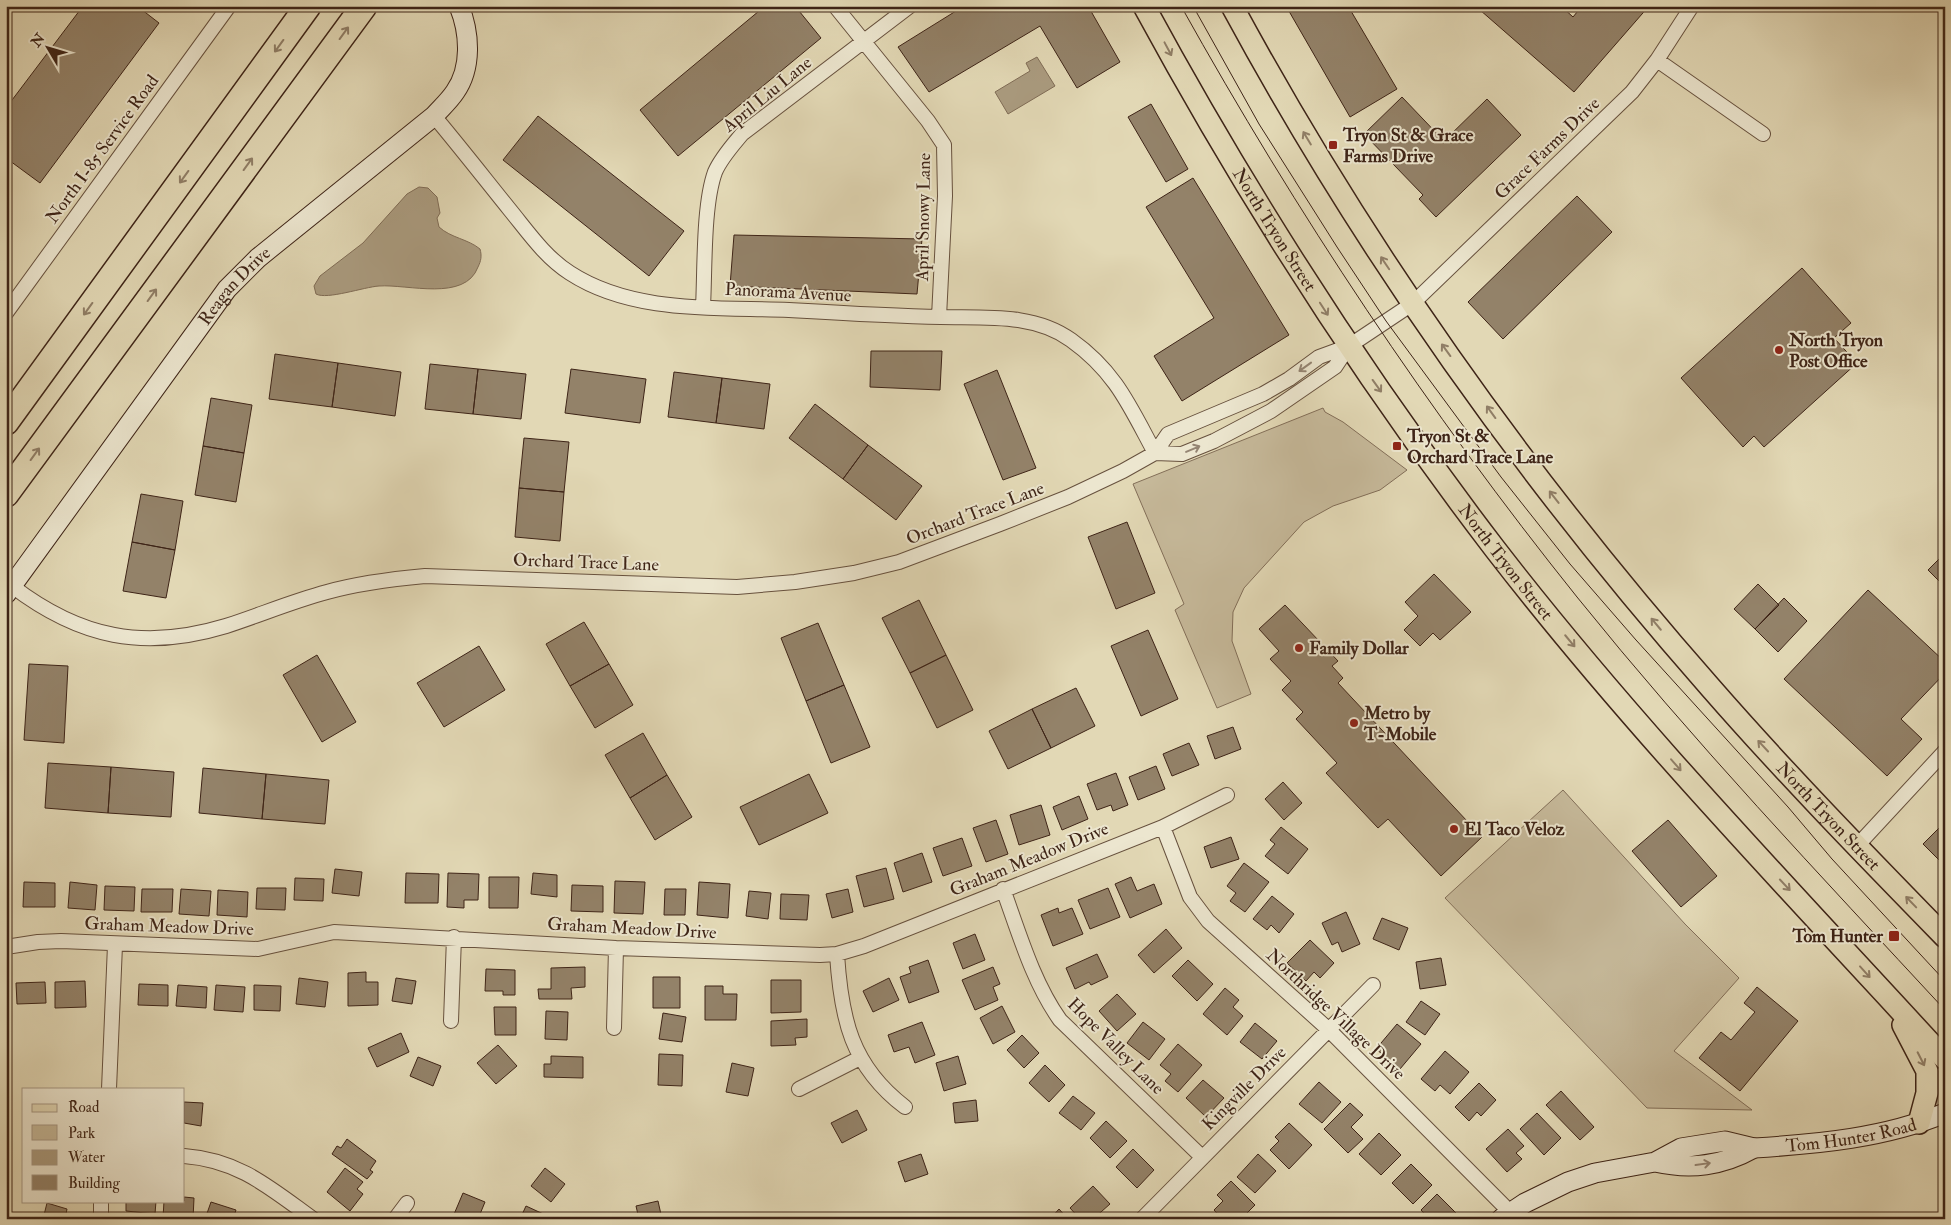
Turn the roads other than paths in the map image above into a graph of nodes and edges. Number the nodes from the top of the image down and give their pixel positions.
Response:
1 (229, 6) edge
2 (308, 6) edge
3 (364, 6) edge
4 (459, 6) edge
5 (835, 6) edge
6 (910, 6) edge
7 (1144, 6) edge
8 (1232, 6) edge
9 (1692, 6) edge
10 (862, 41) junction
11 (1657, 60) junction
12 (434, 116) junction
13 (1762, 134) dead end
14 (1412, 304) junction
15 (703, 306) junction
16 (6, 313) edge
17 (939, 317) junction
18 (1349, 346) junction
19 (6, 422) edge
20 (1155, 453) junction
21 (6, 494) edge
22 (9, 590) edge
23 (1945, 751) edge
24 (1226, 794) dead end
25 (1163, 827) junction
26 (1856, 846) junction
27 (1003, 889) junction
28 (454, 937) junction
29 (1945, 937) edge
30 (114, 944) junction
31 (6, 947) edge
32 (616, 948) junction
33 (837, 954) junction
34 (1373, 985) dead end
35 (1890, 1000) junction
36 (451, 1021) dead end
37 (614, 1028) dead end
38 (1328, 1029) junction
39 (860, 1058) junction
40 (1945, 1060) edge
41 (109, 1088) edge
42 (799, 1089) dead end
43 (905, 1107) dead end
44 (1945, 1114) edge
45 (1919, 1123) junction
46 (185, 1156) edge
47 (1202, 1157) junction
48 (101, 1202) edge
49 (407, 1203) dead end
50 (1506, 1215) edge
51 (101, 1219) edge
52 (313, 1219) edge
53 (395, 1219) edge
54 (1142, 1219) edge

1 - 16 street, North I-85 Service Road
2 -> 19 highway
21 -> 3 highway
4 - 12 street, Reagan Drive
5 - 10 street, April Snowy Lane
6 - 10 street, April Liu Lane
7 -> 18 main road, North Tryon Street
14 -> 8 main road, North Tryon Street
9 - 11 street, Grace Farms Drive
10 - 15 street, April Liu Lane
10 - 17 street, April Snowy Lane
11 - 13 street
11 - 14 street, Grace Farms Drive
12 - 15 street, Panorama Avenue
12 - 22 street, Reagan Drive
14 - 18 street, Orchard Trace Lane
26 -> 14 main road, North Tryon Street
15 - 17 street, Panorama Avenue
17 - 20 street, Panorama Avenue
18 -> 20 street, Orchard Trace Lane
20 -> 18 street, Orchard Trace Lane
18 -> 35 main road, North Tryon Street
20 - 22 street, Orchard Trace Lane
23 - 26 street
24 - 25 street, Graham Meadow Drive
25 - 27 street, Graham Meadow Drive
25 - 38 street, Northridge Village Drive
29 -> 26 main road, North Tryon Street
27 - 33 street, Graham Meadow Drive
27 - 47 street, Hope Valley Lane
28 - 30 street, Graham Meadow Drive
28 - 32 street, Graham Meadow Drive
28 - 36 street
30 - 31 street, Graham Meadow Drive
30 - 41 street
32 - 33 street, Graham Meadow Drive
32 - 37 street
33 - 39 street
34 - 38 street, Kingville Drive
35 - 40 main road, North Tryon Street
35 -> 45 main road
38 - 47 street, Kingville Drive
38 - 50 street, Northridge Village Drive
39 - 42 street
39 - 43 street
44 - 45 street, Tom Hunter Road
45 - 50 street, Tom Hunter Road
46 - 52 street
47 - 54 street, Kingville Drive
48 - 51 street
49 - 53 street

